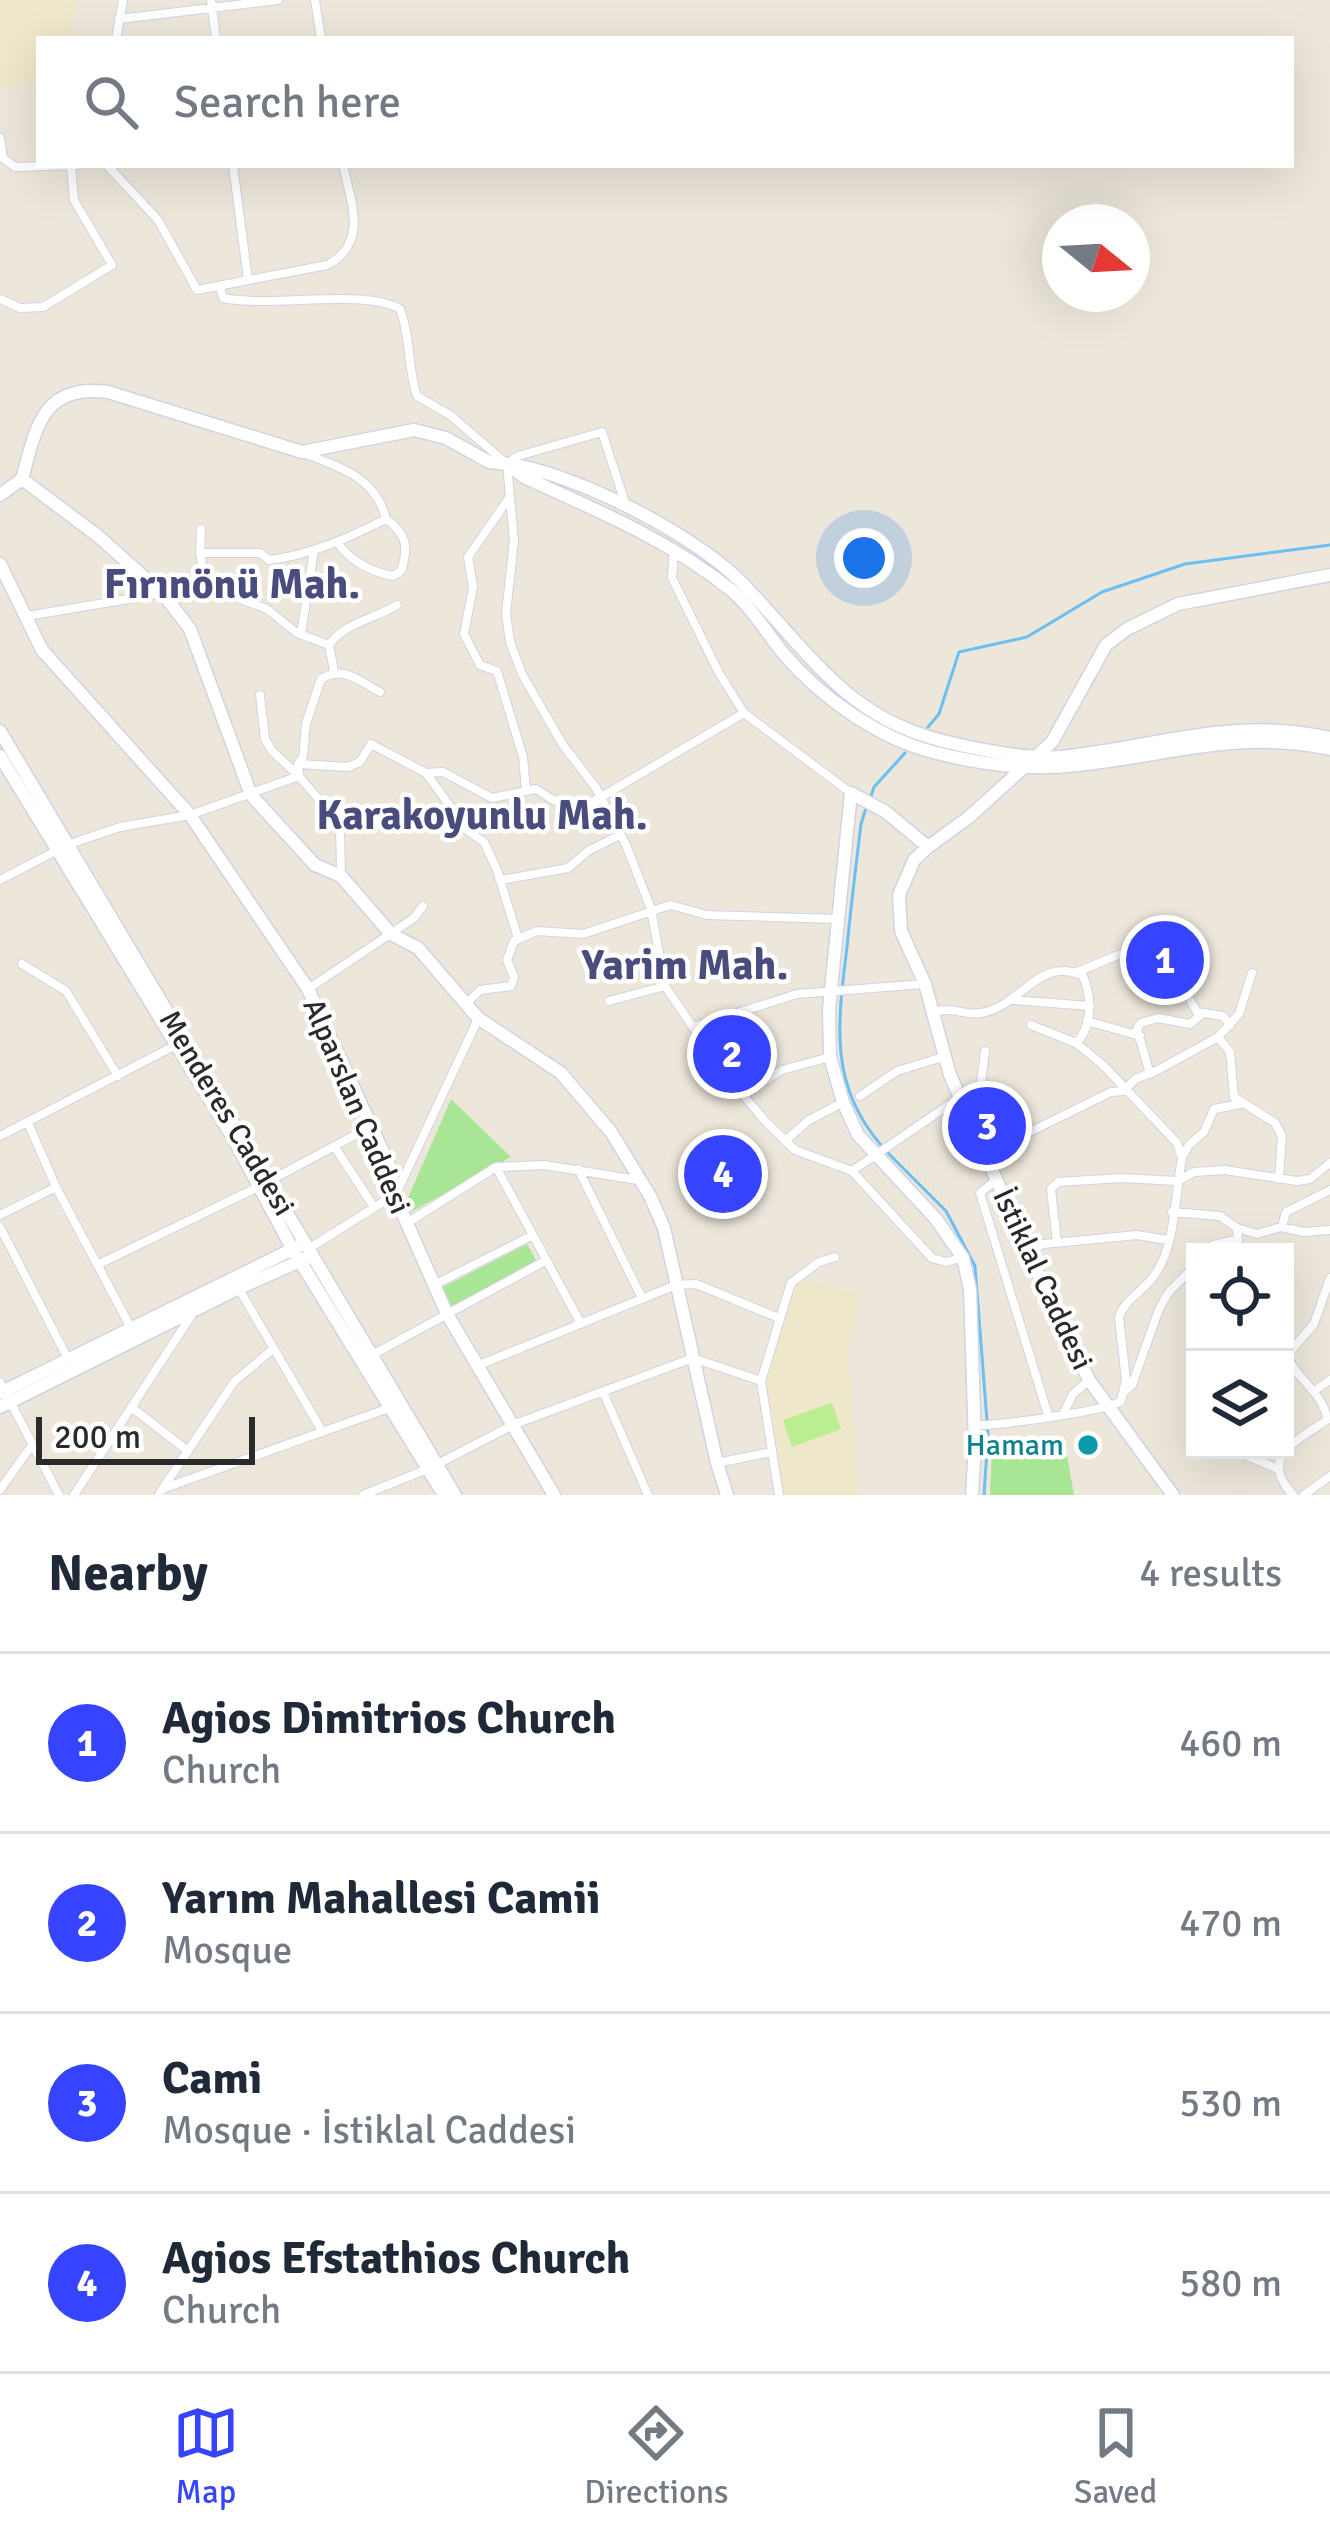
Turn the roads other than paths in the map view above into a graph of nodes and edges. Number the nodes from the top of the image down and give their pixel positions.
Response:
1 (123, 0) edge
2 (278, 0) edge
3 (315, 0) edge
4 (212, 4) edge
5 (119, 19) junction
6 (116, 36) edge
7 (217, 36) edge
8 (321, 36) edge
9 (0, 138) edge
10 (4, 166) edge
11 (36, 166) edge
12 (75, 168) edge
13 (110, 168) edge
14 (233, 168) edge
15 (344, 168) edge
16 (248, 280) junction
17 (220, 287) junction
18 (0, 298) edge
19 (302, 452) junction
20 (507, 464) junction
21 (22, 479) junction
22 (0, 495) edge
23 (510, 497) junction
24 (626, 508) junction
25 (386, 519) junction
26 (201, 529) dead end
27 (338, 543) junction
28 (674, 549) junction
29 (314, 550) junction
30 (200, 553) junction
31 (0, 564) edge
32 (1330, 575) edge
33 (206, 586) junction
34 (164, 595) junction
35 (397, 605) dead end
36 (27, 616) junction
37 (302, 634) junction
38 (328, 645) junction
39 (334, 671) junction
40 (380, 692) dead end
41 (260, 695) dead end
42 (744, 713) junction
43 (0, 731) edge
44 (1330, 738) edge
45 (1330, 749) edge
46 (0, 756) edge
47 (1039, 757) junction
48 (298, 764) junction
49 (1027, 768) junction
50 (426, 773) junction
51 (299, 776) junction
52 (526, 790) junction
53 (251, 794) junction
54 (856, 795) junction
55 (602, 800) junction
56 (190, 815) junction
57 (620, 836) junction
58 (928, 847) junction
59 (62, 848) junction
60 (341, 876) junction
61 (0, 880) edge
62 (500, 880) junction
63 (423, 906) dead end
64 (651, 909) junction
65 (838, 919) junction
66 (391, 934) junction
67 (518, 938) junction
68 (22, 964) dead end
69 (1076, 973) junction
70 (1252, 973) dead end
71 (925, 984) junction
72 (664, 986) junction
73 (308, 989) junction
74 (832, 989) junction
75 (1013, 1000) junction
76 (609, 1001) dead end
77 (466, 1004) junction
78 (1090, 1006) junction
79 (934, 1012) junction
80 (1203, 1013) junction
81 (478, 1018) junction
82 (1087, 1021) junction
83 (1031, 1025) dead end
84 (1231, 1025) junction
85 (692, 1027) junction
86 (1140, 1036) junction
87 (1218, 1037) junction
88 (1076, 1043) junction
89 (176, 1045) junction
90 (985, 1051) dead end
91 (830, 1057) junction
92 (943, 1057) junction
93 (1150, 1074) junction
94 (118, 1076) junction
95 (1124, 1091) junction
96 (743, 1095) junction
97 (860, 1096) dead end
98 (959, 1097) junction
99 (843, 1102) junction
100 (1240, 1104) junction
101 (969, 1122) junction
102 (28, 1123) junction
103 (371, 1126) junction
104 (0, 1136) edge
105 (786, 1140) junction
106 (334, 1146) junction
107 (983, 1150) junction
108 (881, 1154) junction
109 (1182, 1158) junction
110 (1330, 1163) edge
111 (496, 1167) junction
112 (578, 1169) junction
113 (852, 1171) junction
114 (997, 1179) junction
115 (639, 1180) junction
116 (1279, 1180) junction
117 (1178, 1181) junction
118 (264, 1183) junction
119 (56, 1187) junction
120 (1330, 1190) edge
121 (396, 1194) junction
122 (374, 1208) junction
123 (1172, 1212) junction
124 (0, 1215) edge
125 (407, 1223) junction
126 (0, 1226) edge
127 (1281, 1227) junction
128 (1237, 1228) junction
129 (1330, 1230) edge
130 (532, 1236) junction
131 (1167, 1240) junction
132 (1236, 1240) junction
133 (1057, 1243) junction
134 (1222, 1243) edge
135 (1237, 1243) edge
136 (1030, 1250) junction
137 (303, 1252) junction
138 (835, 1257) dead end
139 (963, 1258) junction
140 (545, 1261) junction
141 (97, 1264) junction
142 (1186, 1276) edge
143 (1153, 1277) junction
144 (1330, 1278) edge
145 (434, 1285) junction
146 (676, 1285) junction
147 (238, 1288) junction
148 (1169, 1292) junction
149 (641, 1296) junction
150 (193, 1313) junction
151 (447, 1314) junction
152 (779, 1318) junction
153 (580, 1322) junction
154 (131, 1330) junction
155 (273, 1349) junction
156 (1290, 1351) edge
157 (370, 1356) junction
158 (693, 1358) junction
159 (70, 1365) junction
160 (479, 1365) junction
161 (1294, 1369) edge
162 (1089, 1379) junction
163 (1330, 1380) edge
164 (761, 1381) junction
165 (1314, 1391) junction
166 (1124, 1392) junction
167 (604, 1394) junction
168 (3, 1395) edge
169 (130, 1406) junction
170 (391, 1408) junction
171 (1108, 1410) junction
172 (1064, 1412) junction
173 (1048, 1415) junction
174 (515, 1424) junction
175 (978, 1425) junction
176 (322, 1431) junction
177 (32, 1445) junction
178 (188, 1451) junction
179 (771, 1452) junction
180 (1254, 1459) edge
181 (717, 1463) junction
182 (434, 1466) junction
183 (1276, 1468) junction
184 (1330, 1476) edge
185 (0, 1490) edge
186 (161, 1492) edge
187 (59, 1495) edge
188 (74, 1495) edge
189 (363, 1495) edge
190 (445, 1495) edge
191 (455, 1495) edge
192 (554, 1495) edge
193 (648, 1495) edge
194 (728, 1495) edge
195 (779, 1495) edge
196 (972, 1495) edge
197 (1173, 1495) edge
198 (1293, 1495) edge
199 (1304, 1495) edge

1 - 5 street
2 - 4 street
3 - 8 street
4 - 5 street
4 - 7 street
5 - 6 street
9 - 10 street
10 - 11 street
12 - 18 street
13 - 17 street
14 - 16 street
15 - 16 street
16 - 17 street
17 - 20 street
19 - 20 main road
19 - 21 main road
19 - 25 street
20 - 23 street
20 - 24 main road
20 - 24 street
20 - 28 main road
21 - 22 main road
21 - 34 main road
23 - 52 street
23 - 55 street
24 - 47 main road
25 - 27 street
25 - 27 street
26 - 30 street
27 - 29 street
28 - 42 street
28 - 49 main road
29 - 30 street
29 - 37 street
30 - 33 street
31 - 36 main road, Alparslan Caddesi
32 - 47 main road
33 - 34 street
33 - 37 street
34 - 36 street
34 - 53 main road
35 - 38 street
36 - 56 main road, Alparslan Caddesi
37 - 38 street
38 - 39 street
39 - 40 street
39 - 48 street
41 - 51 street
42 - 54 street
42 - 55 street
43 - 59 main road, Menderes Caddesi
44 - 47 main road
45 - 49 main road
46 - 59 main road, Menderes Caddesi
47 - 49 main road
48 - 50 street
48 - 51 street
49 - 58 main road
50 - 52 street
50 - 62 street
51 - 53 street
51 - 60 street
52 - 55 street
53 - 56 street
53 - 60 main road
54 - 58 main road
54 - 65 main road
55 - 57 street
56 - 59 street
56 - 73 main road, Alparslan Caddesi
57 - 62 street
57 - 64 street
58 - 71 main road, İstiklal Caddesi
59 - 61 street
59 - 89 main road, Menderes Caddesi
59 - 118 main road, Menderes Caddesi
60 - 66 main road
62 - 67 street
63 - 66 street
64 - 65 street
64 - 67 street
64 - 72 street
65 - 74 main road
66 - 73 street
66 - 77 main road
67 - 77 street
68 - 94 street
69 - 75 street
69 - 78 street
69 - 80 street
70 - 84 street
71 - 74 street
71 - 79 main road, İstiklal Caddesi
72 - 76 street
72 - 85 street
73 - 103 main road, Alparslan Caddesi
74 - 85 street
74 - 91 main road
75 - 78 street
75 - 79 street
77 - 81 main road
78 - 82 street
79 - 92 main road, İstiklal Caddesi
80 - 84 street
80 - 86 street
81 - 115 main road
81 - 121 street
82 - 86 street
82 - 88 street
83 - 88 street
84 - 87 street
85 - 96 street
86 - 93 street
87 - 93 street
87 - 100 street
88 - 95 street
89 - 94 street
89 - 118 main road, Menderes Caddesi
90 - 101 street
91 - 96 street
91 - 99 main road
92 - 97 street
92 - 98 main road, İstiklal Caddesi
93 - 95 street
94 - 102 street
95 - 107 street
95 - 109 street
96 - 105 street
98 - 101 main road, İstiklal Caddesi
98 - 108 street
99 - 105 street
99 - 108 main road
100 - 109 street
100 - 116 street
101 - 107 main road, İstiklal Caddesi
102 - 104 street
102 - 119 street
103 - 106 street
103 - 121 main road, Alparslan Caddesi
105 - 113 street
106 - 118 street
106 - 122 street
107 - 114 main road, İstiklal Caddesi
108 - 113 street
108 - 139 main road
109 - 117 street
110 - 116 street
111 - 112 street
111 - 125 street
111 - 130 street
112 - 115 street
112 - 149 street
113 - 139 street
114 - 136 main road, İstiklal Caddesi
114 - 173 street
115 - 146 main road
116 - 117 street
117 - 123 street
117 - 133 street
118 - 137 main road, Menderes Caddesi
118 - 141 street
119 - 124 street
119 - 141 street
120 - 127 street
121 - 122 street
121 - 125 main road, Alparslan Caddesi
122 - 137 street
123 - 128 street
123 - 131 street
125 - 145 main road, Alparslan Caddesi
126 - 159 street
127 - 128 street
127 - 129 street
128 - 132 street
130 - 140 street
130 - 145 street
131 - 133 street
131 - 143 street
132 - 134 street
132 - 135 street
133 - 136 street
136 - 162 main road, İstiklal Caddesi
137 - 147 main road
137 - 154 main road
137 - 157 main road, Menderes Caddesi
137 - 170 main road, Menderes Caddesi
138 - 152 street
139 - 175 main road
140 - 151 street
140 - 153 street
141 - 154 street
142 - 148 street
143 - 148 street
143 - 166 street
144 - 156 street
145 - 151 main road, Alparslan Caddesi
146 - 149 street
146 - 152 street
146 - 158 main road
147 - 150 main road
147 - 155 street
148 - 166 street
149 - 153 street
150 - 159 main road
150 - 169 street
151 - 157 street
151 - 160 main road, Alparslan Caddesi
152 - 164 street
153 - 160 street
154 - 159 main road
155 - 176 street
155 - 178 street
157 - 182 main road, Menderes Caddesi
158 - 164 street
158 - 167 street
158 - 181 main road
159 - 168 main road
160 - 174 main road, Alparslan Caddesi
161 - 165 street
162 - 171 main road, İstiklal Caddesi
162 - 172 street
163 - 165 street
164 - 179 street
165 - 183 street
166 - 171 street
167 - 174 street
167 - 193 street
168 - 177 street
169 - 178 street
169 - 188 street
170 - 176 street
170 - 182 main road, Menderes Caddesi
171 - 172 street
171 - 197 main road, İstiklal Caddesi
172 - 173 street
173 - 175 street
174 - 182 street
174 - 192 main road, Alparslan Caddesi
175 - 196 main road
176 - 186 street
177 - 185 street
177 - 187 street
178 - 186 street
179 - 181 street
179 - 195 street
180 - 183 street
181 - 194 main road
182 - 189 street
182 - 190 main road, Menderes Caddesi
182 - 191 main road, Menderes Caddesi
183 - 198 street
184 - 199 street

